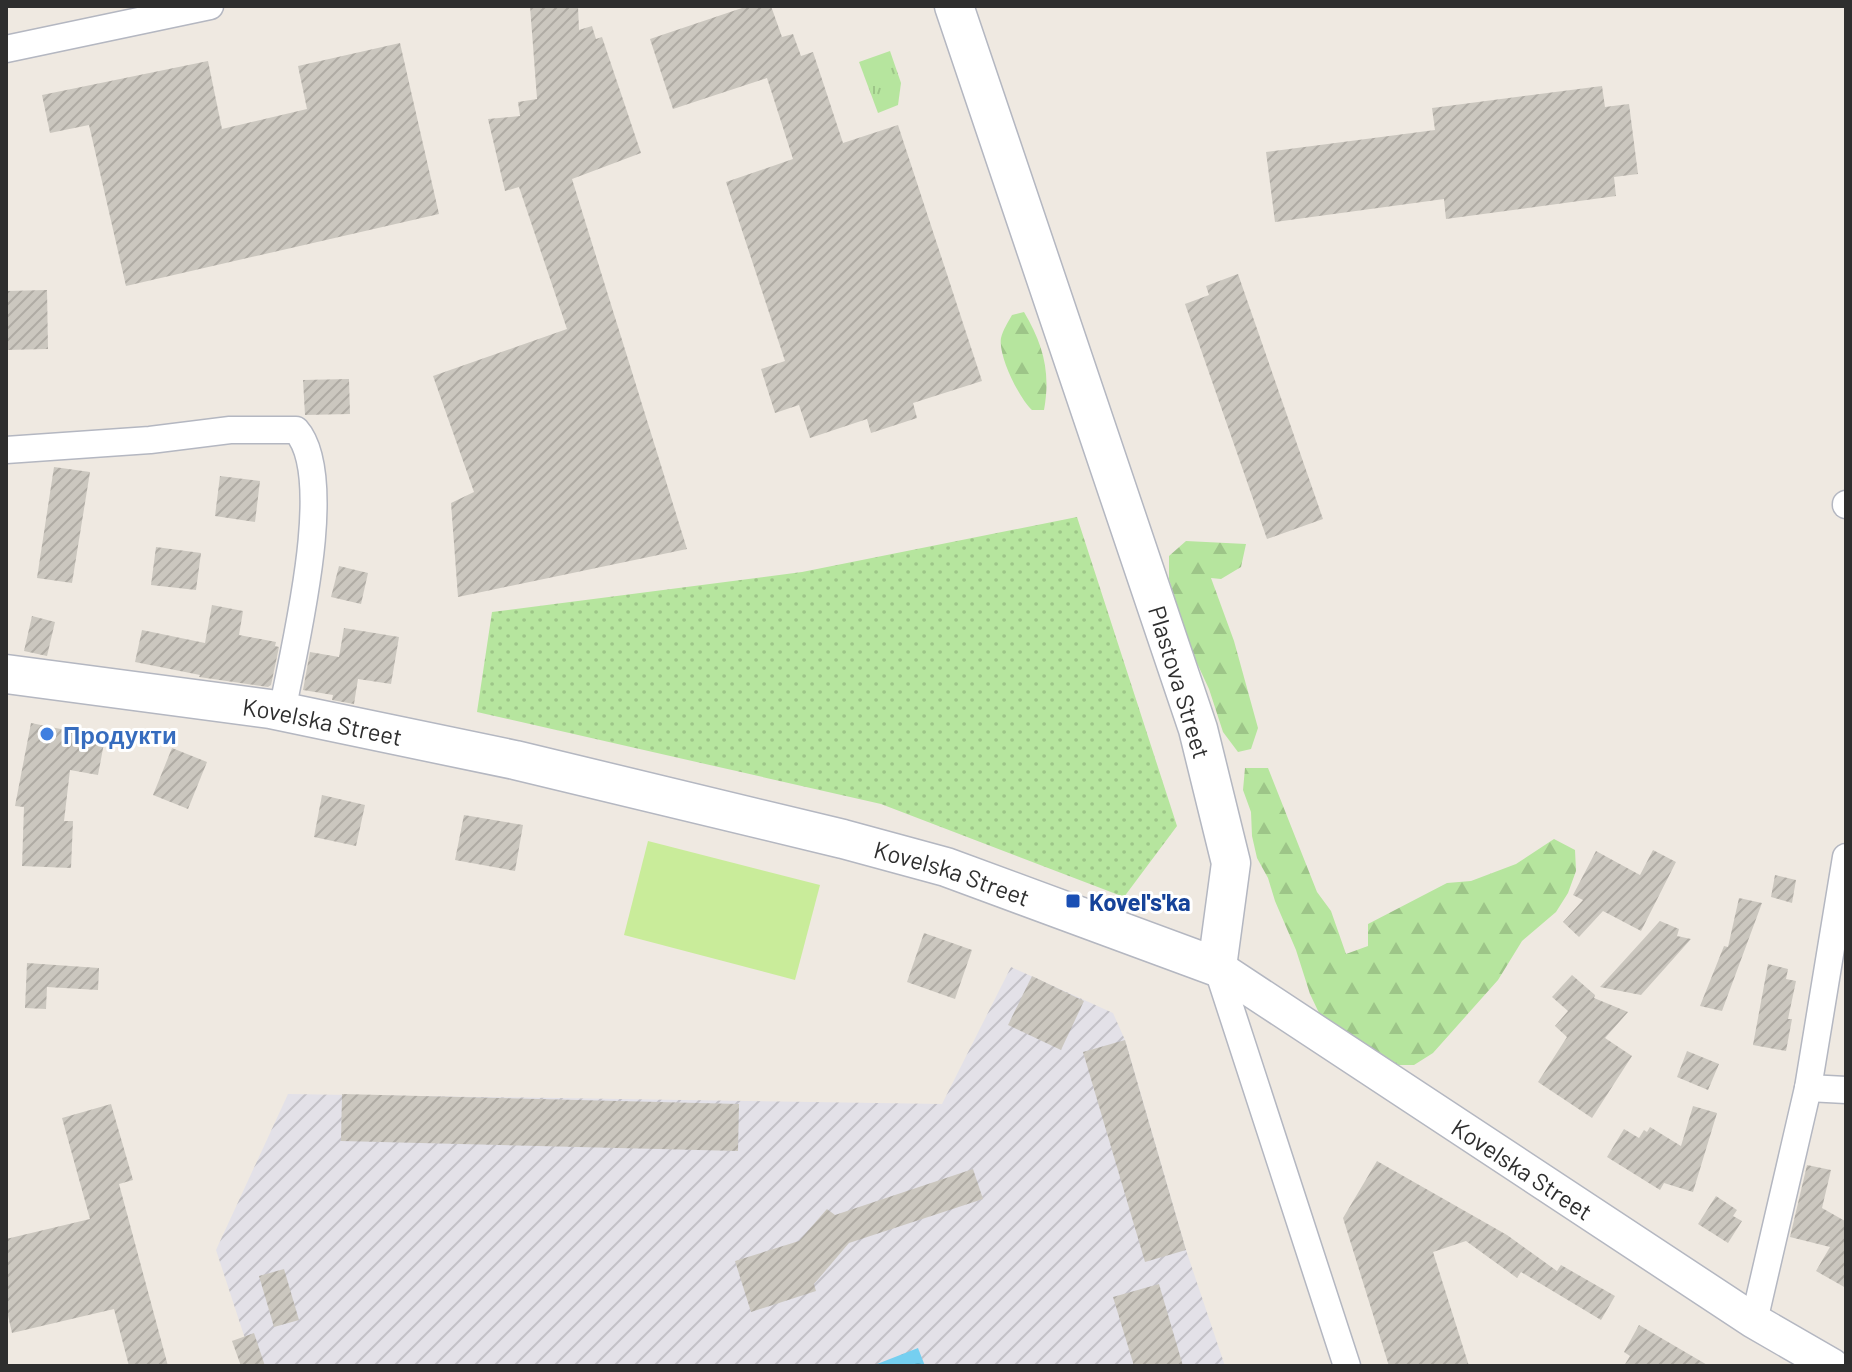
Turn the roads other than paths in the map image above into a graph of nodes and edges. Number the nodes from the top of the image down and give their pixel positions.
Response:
1 (210, 6) edge
2 (954, 6) edge
3 (6, 49) edge
4 (6, 450) edge
5 (6, 674) edge
6 (282, 712) junction
7 (1846, 857) edge
8 (1217, 967) junction
9 (1808, 1088) junction
10 (1846, 1090) edge
11 (1754, 1321) junction
12 (1347, 1366) edge
13 (1832, 1366) edge

1 - 3 street
2 - 8 main road, Plastova Street
4 - 6 street
5 - 6 main road, Kovelska Street
6 - 8 main road, Kovelska Street
7 - 9 street
8 - 11 street, Kovelska Street
8 - 12 street, Plastova Street
9 - 10 street
9 - 11 street
11 - 13 street, Kovelska Street

